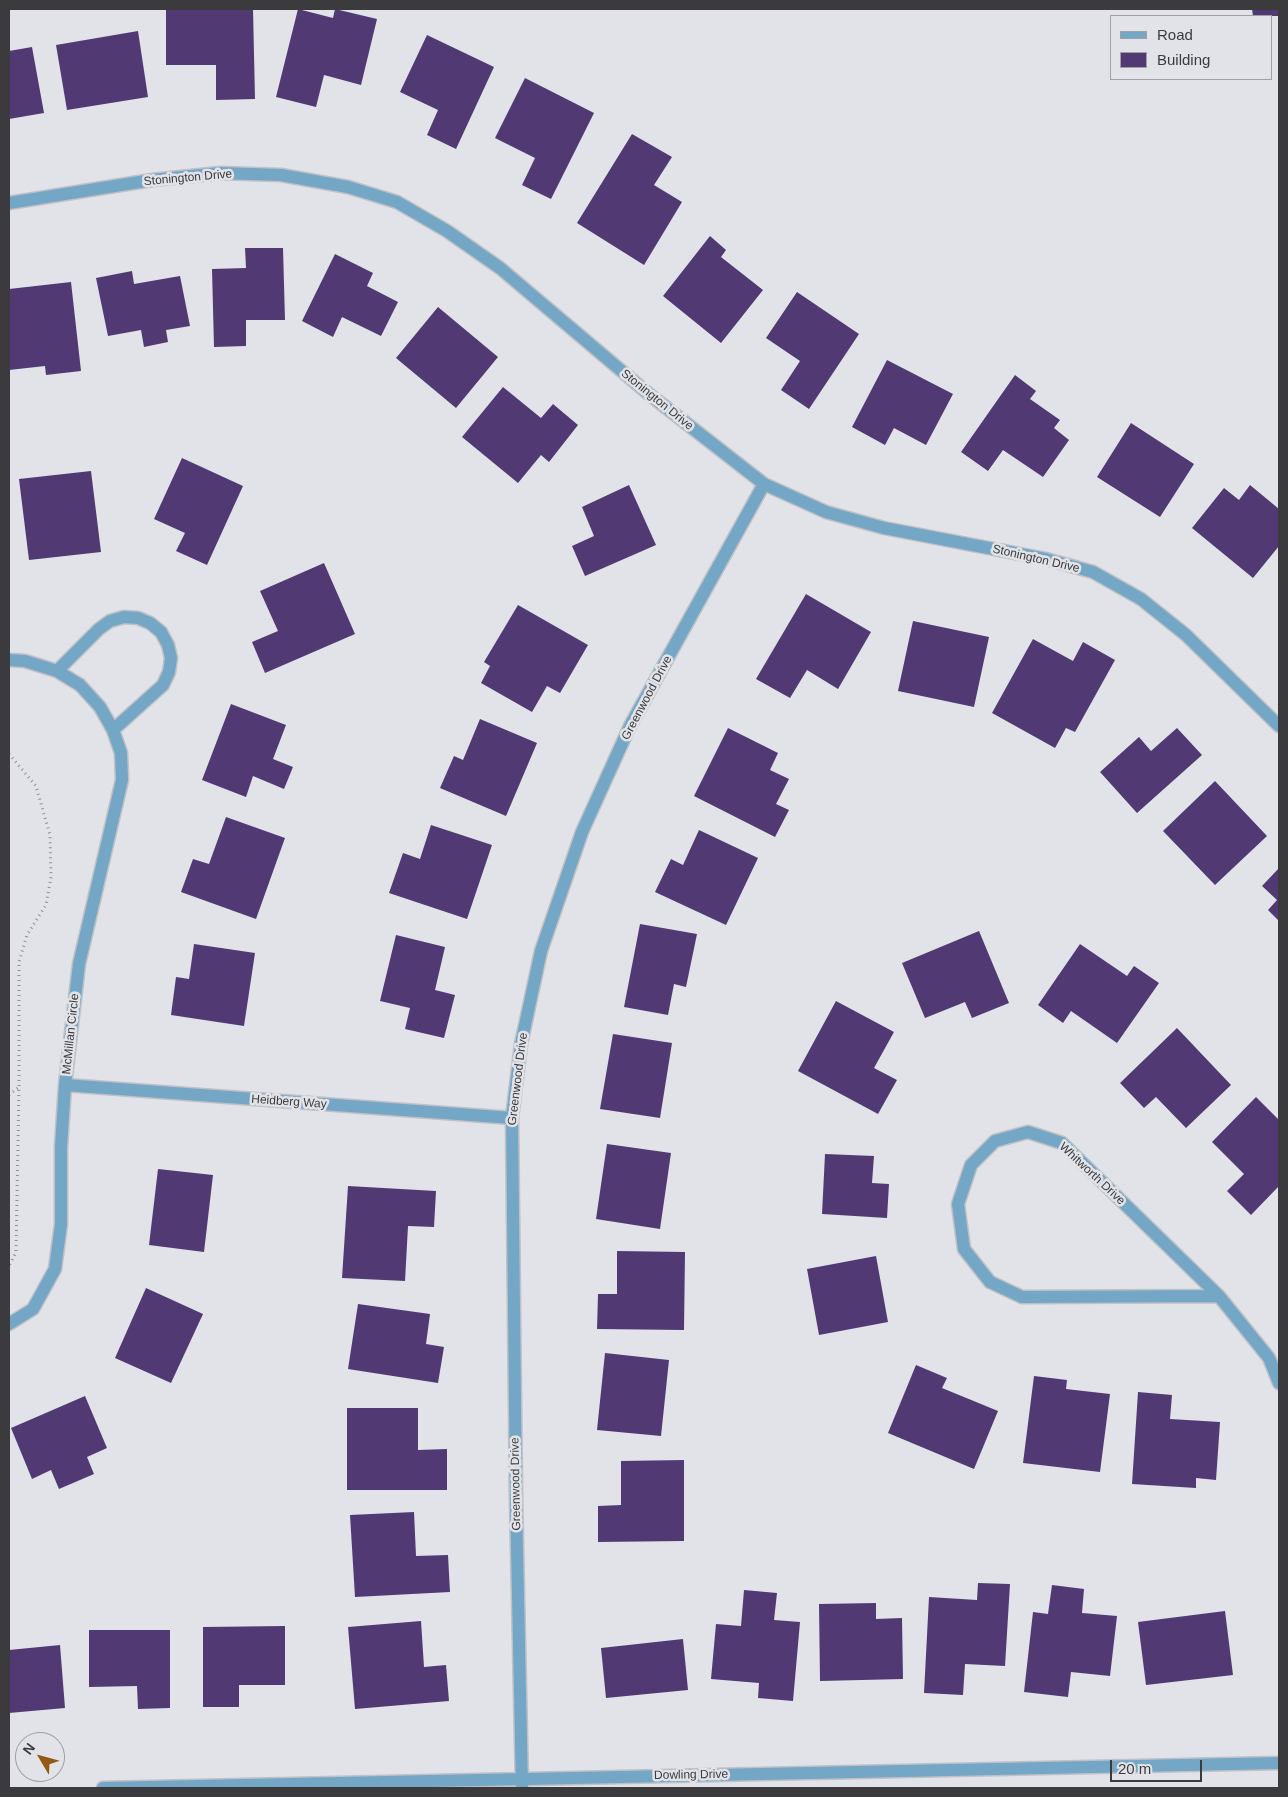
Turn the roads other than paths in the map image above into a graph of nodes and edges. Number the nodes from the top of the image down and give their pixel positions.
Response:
1 (9, 203) edge
2 (764, 484) junction
3 (9, 660) edge
4 (57, 671) junction
5 (1279, 726) edge
6 (113, 730) junction
7 (66, 1085) junction
8 (512, 1118) junction
9 (1219, 1296) junction
10 (9, 1324) edge
11 (1279, 1383) edge
12 (1279, 1763) edge
13 (522, 1783) edge
14 (103, 1788) edge

1 - 2 street, Stonington Drive
2 - 5 street, Stonington Drive
2 - 8 street, Greenwood Drive
3 - 4 street, McMillan Circle
4 - 6 street, McMillan Circle
4 - 6 street
6 - 7 street, McMillan Circle
7 - 8 street, Heidberg Way
7 - 10 street, McMillan Circle
8 - 13 street, Greenwood Drive
9 - 9 street, Whitworth Drive
9 - 11 street, Whitworth Drive
12 - 13 street, Dowling Drive
13 - 14 street, Dowling Drive

